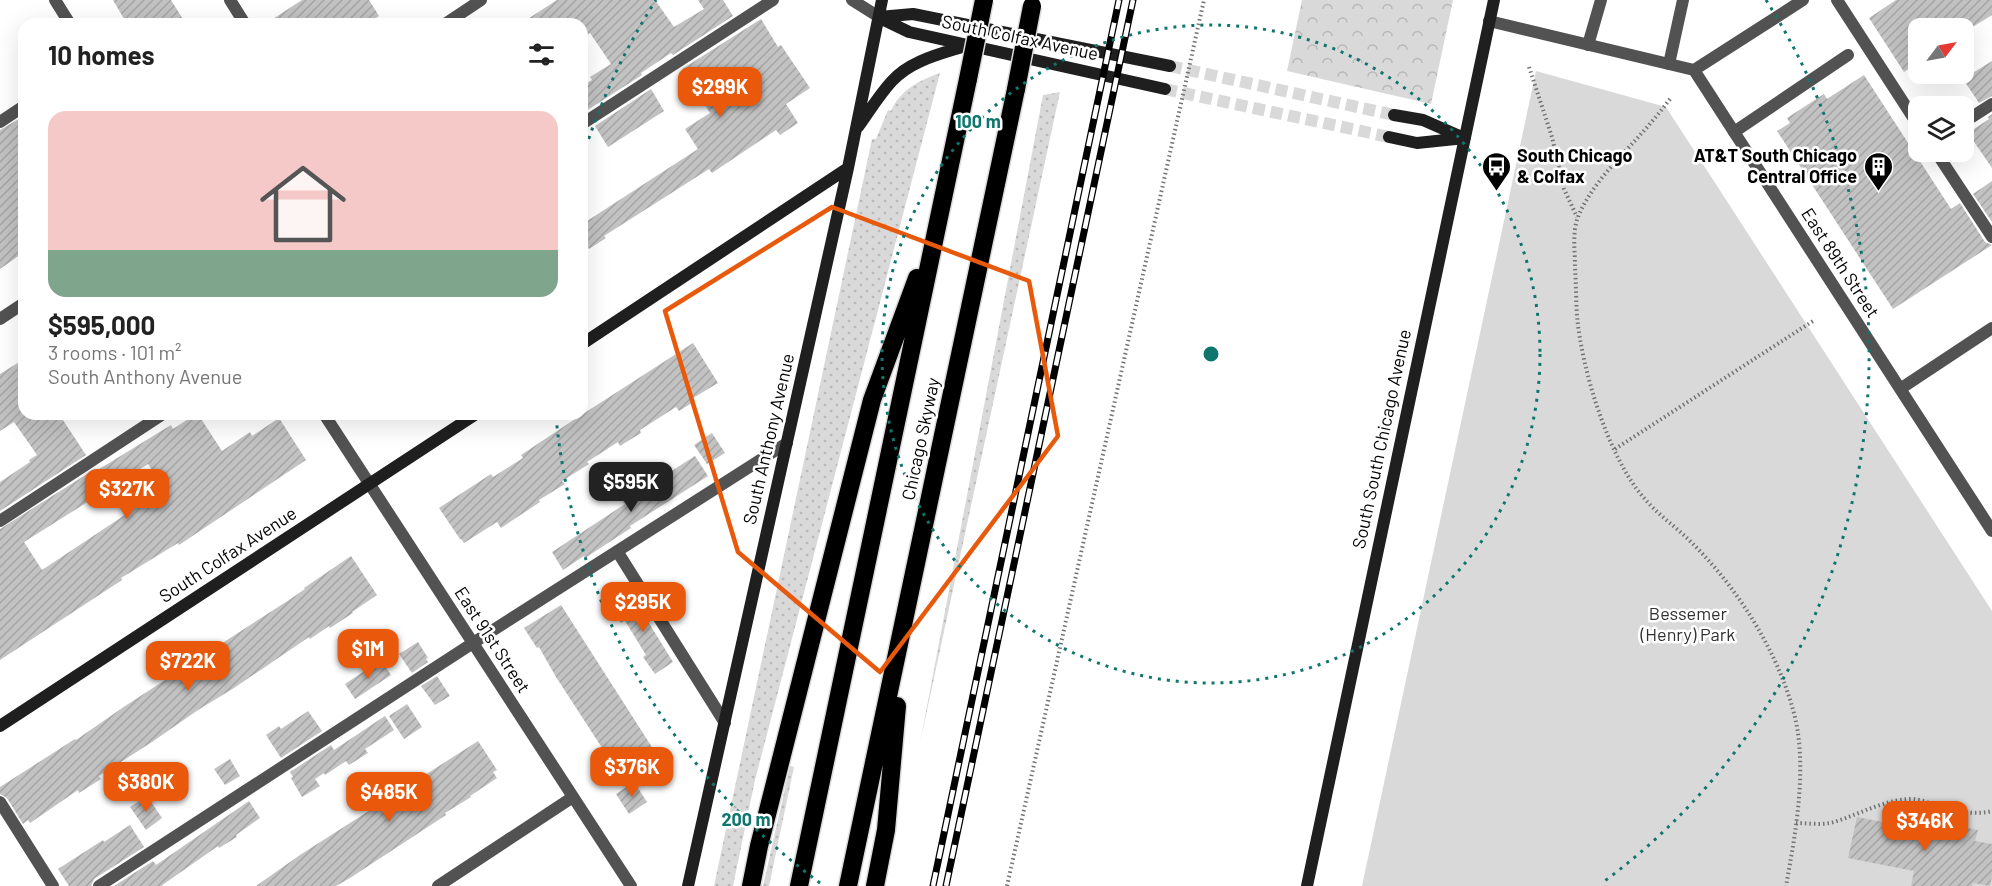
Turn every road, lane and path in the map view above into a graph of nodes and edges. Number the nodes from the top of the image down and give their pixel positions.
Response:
1 (55, 0) edge
2 (230, 0) edge
3 (481, 0) edge
4 (773, 0) edge
5 (852, 0) edge
6 (882, 0) edge
7 (984, 0) edge
8 (1204, 0) edge
9 (1494, 0) edge
10 (1601, 0) edge
11 (1683, 0) edge
12 (1803, 0) edge
13 (1837, 0) edge
14 (1032, 3) edge
15 (879, 17) junction
16 (66, 18) edge
17 (241, 18) edge
18 (454, 18) edge
19 (1489, 21) junction
20 (968, 45) junction
21 (1588, 45) junction
22 (1848, 55) dead end
23 (1669, 64) junction
24 (1170, 66) tunnel mouth
25 (1529, 67) dead end
26 (1694, 70) junction
27 (1166, 89) tunnel mouth
28 (1670, 99) dead end
29 (1992, 104) edge
30 (18, 110) edge
31 (1908, 110) edge
32 (1394, 115) tunnel mouth
33 (1974, 116) edge
34 (588, 120) edge
35 (0, 122) edge
36 (856, 130) junction
37 (1734, 132) junction
38 (1389, 137) tunnel mouth
39 (1465, 138) junction
40 (1943, 162) edge
41 (848, 168) junction
42 (1577, 218) junction
43 (939, 220) junction
44 (1992, 237) edge
45 (18, 307) edge
46 (0, 319) edge
47 (1813, 321) dead end
48 (1992, 328) edge
49 (588, 340) edge
50 (1900, 389) junction
51 (154, 420) edge
52 (328, 420) edge
53 (467, 420) edge
54 (787, 443) junction
55 (1615, 449) junction
56 (370, 484) junction
57 (0, 521) edge
58 (1992, 531) edge
59 (617, 551) junction
60 (903, 626) junction
61 (473, 643) junction
62 (724, 723) junction
63 (0, 726) edge
64 (573, 797) junction
65 (0, 802) edge
66 (1992, 811) edge
67 (1796, 823) junction
68 (53, 886) edge
69 (99, 886) edge
70 (438, 886) edge
71 (631, 886) edge
72 (688, 886) edge
73 (751, 886) edge
74 (799, 886) edge
75 (848, 886) edge
76 (875, 886) edge
77 (1007, 886) edge
78 (1307, 886) edge
79 (1786, 886) edge

1 - 16 street
2 - 17 street
3 - 18 street
4 - 34 street
5 - 15 street
6 - 15 main road, South Anthony Avenue
7 - 43 highway, Chicago Skyway, bridge
8 - 77 path
9 - 19 main road, South South Chicago Avenue
10 - 21 street
11 - 23 street
12 - 26 street
13 - 31 street
14 - 60 highway, Chicago Skyway, bridge
15 - 20 main road, South Colfax Avenue
15 - 24 main road, South Colfax Avenue
15 - 36 main road, South Anthony Avenue
19 - 21 street
19 - 39 main road, South South Chicago Avenue
20 - 27 main road, South Colfax Avenue
20 - 36 main road
21 - 23 street
22 - 37 street
23 - 26 street
25 - 42 path
26 - 37 street, East 89th Street
28 - 42 path
29 - 33 street
30 - 35 street
32 - 39 main road
36 - 41 main road, South Anthony Avenue
37 - 50 street, East 89th Street
38 - 39 main road
39 - 78 main road, South South Chicago Avenue
40 - 44 street
41 - 49 main road
41 - 54 main road, South Anthony Avenue
42 - 55 path
43 - 73 highway
43 - 74 highway, Chicago Skyway
45 - 46 street
47 - 55 path
48 - 50 street
50 - 58 street, East 89th Street
51 - 57 street
52 - 56 street, East 91st Street
53 - 56 main road, South Colfax Avenue
54 - 59 street
54 - 62 main road, South Anthony Avenue
55 - 67 path
56 - 61 street, East 91st Street
56 - 63 main road, South Colfax Avenue
59 - 61 street
59 - 62 street
60 - 75 highway, Chicago Skyway
60 - 76 highway
61 - 64 street, East 91st Street
61 - 69 street
62 - 72 main road, South Anthony Avenue
64 - 70 street
64 - 71 street, East 91st Street
65 - 68 street
66 - 67 path
67 - 79 path

